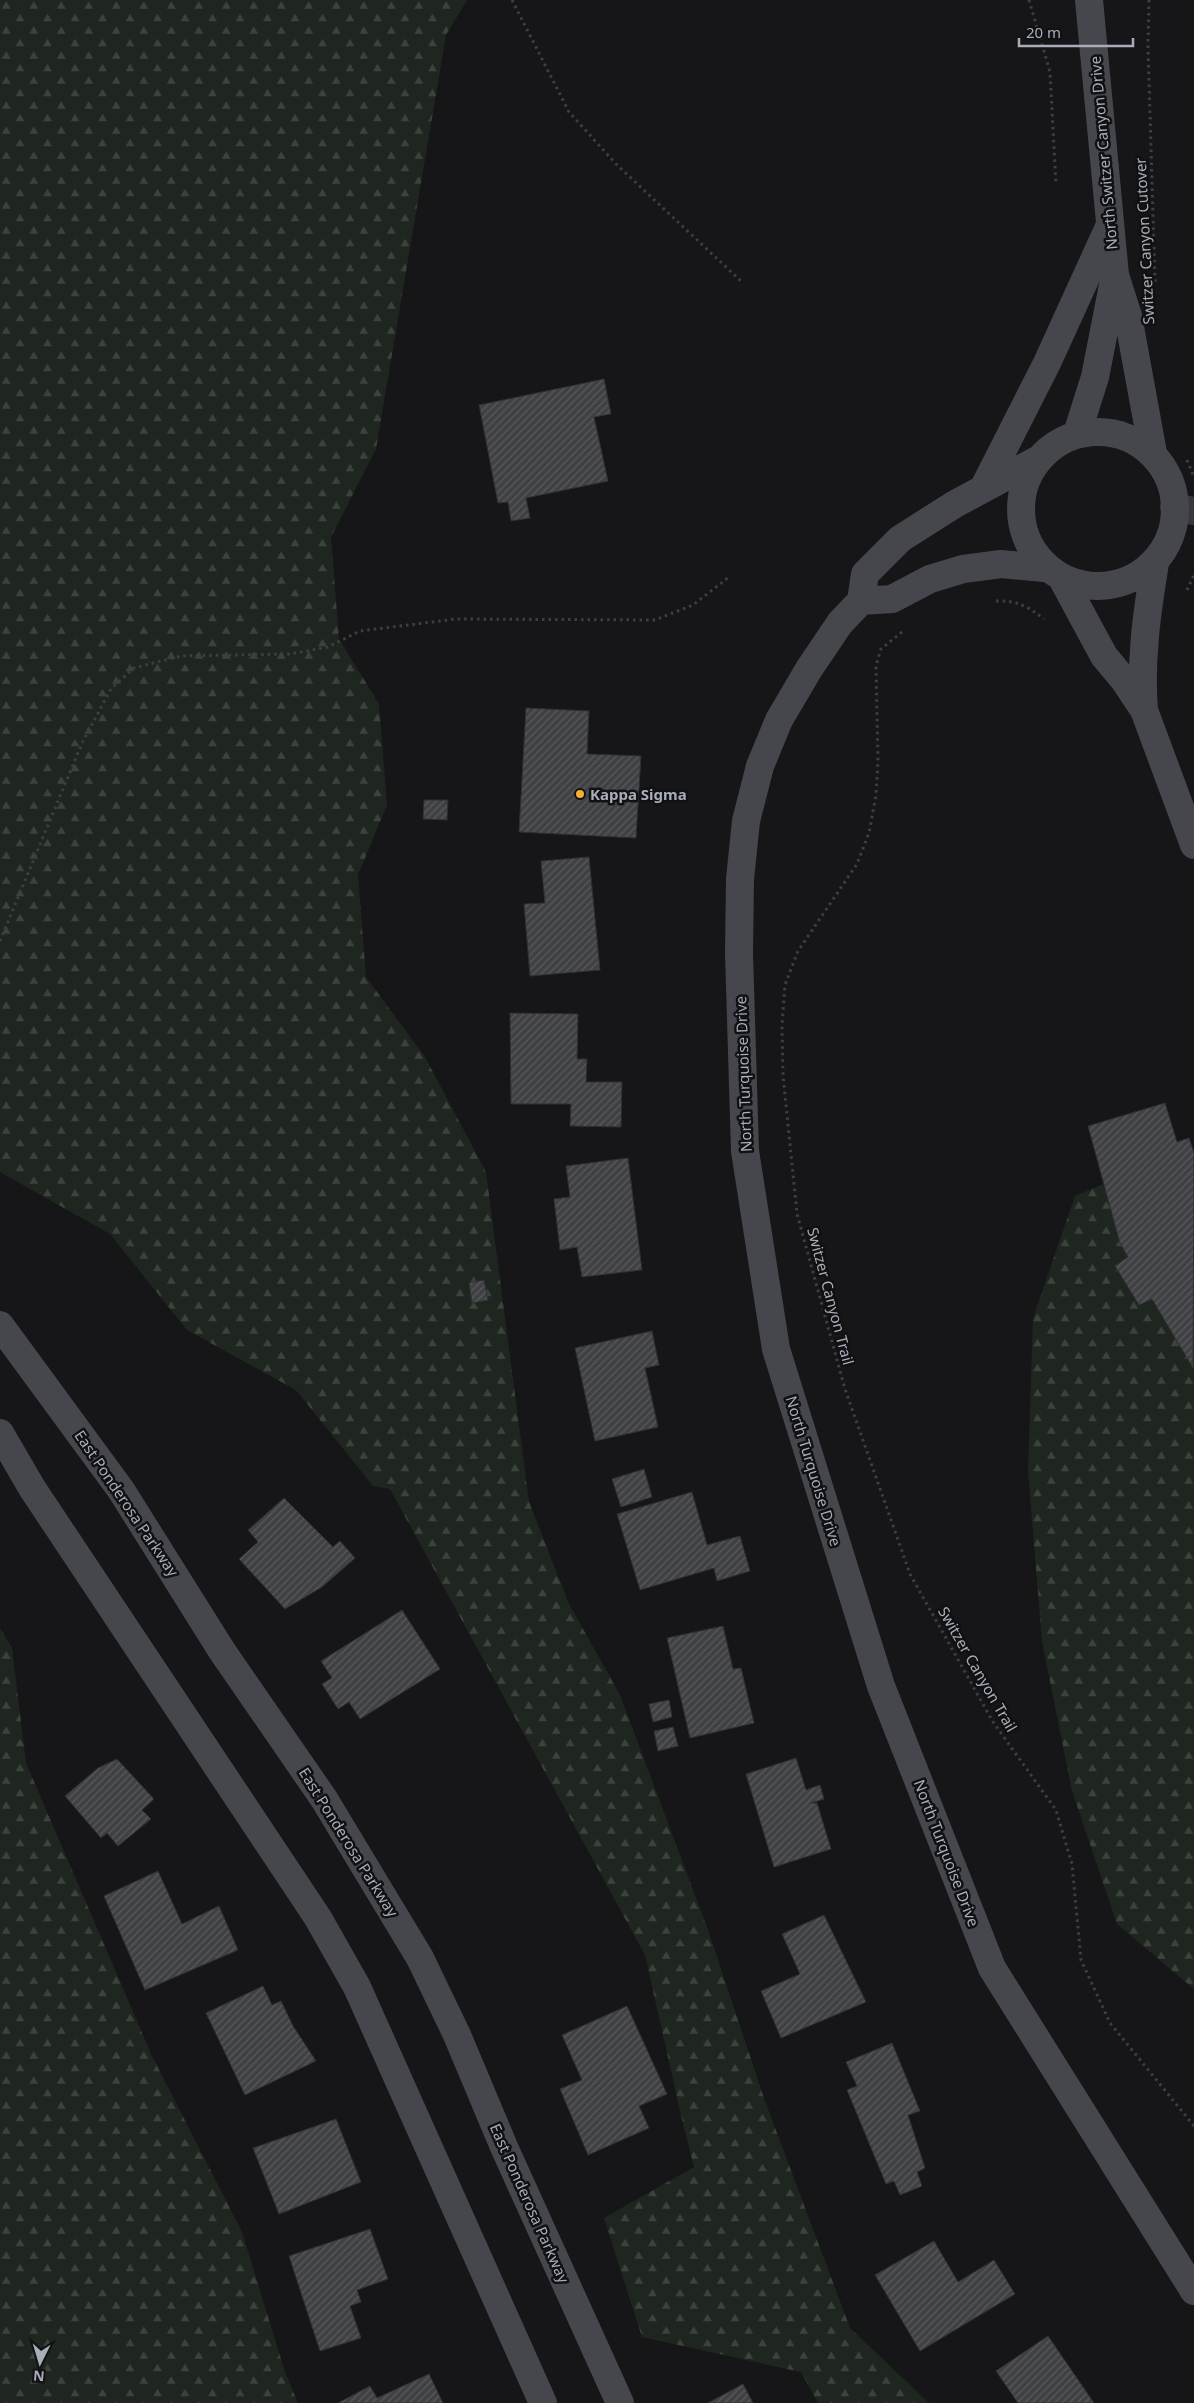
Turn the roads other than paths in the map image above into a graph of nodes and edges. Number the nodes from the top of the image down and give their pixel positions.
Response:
1 (1089, 0) edge
2 (1109, 227) junction
3 (1115, 275) junction
4 (1077, 434) junction
5 (1153, 453) junction
6 (1037, 460) junction
7 (983, 489) junction
8 (1184, 509) edge
9 (1155, 563) junction
10 (1053, 574) junction
11 (861, 601) junction
12 (1144, 710) junction
13 (1194, 846) edge
14 (0, 1325) edge
15 (0, 1433) edge
16 (1194, 2291) edge
17 (543, 2403) edge
18 (620, 2403) edge

1 - 2 street, North Switzer Canyon Drive
2 - 3 street, North Switzer Canyon Drive
2 - 7 street
3 - 4 street, North Switzer Canyon Drive
3 - 5 street, North Switzer Canyon Drive
4 - 5 street
4 - 6 street
5 - 8 street
6 - 7 street
6 - 10 street
7 - 11 street
8 - 9 street
9 - 10 street
9 - 12 street
10 - 11 street
10 - 12 street
11 - 16 street, North Turquoise Drive
12 - 13 street
14 - 18 street, East Ponderosa Parkway
15 - 17 street

